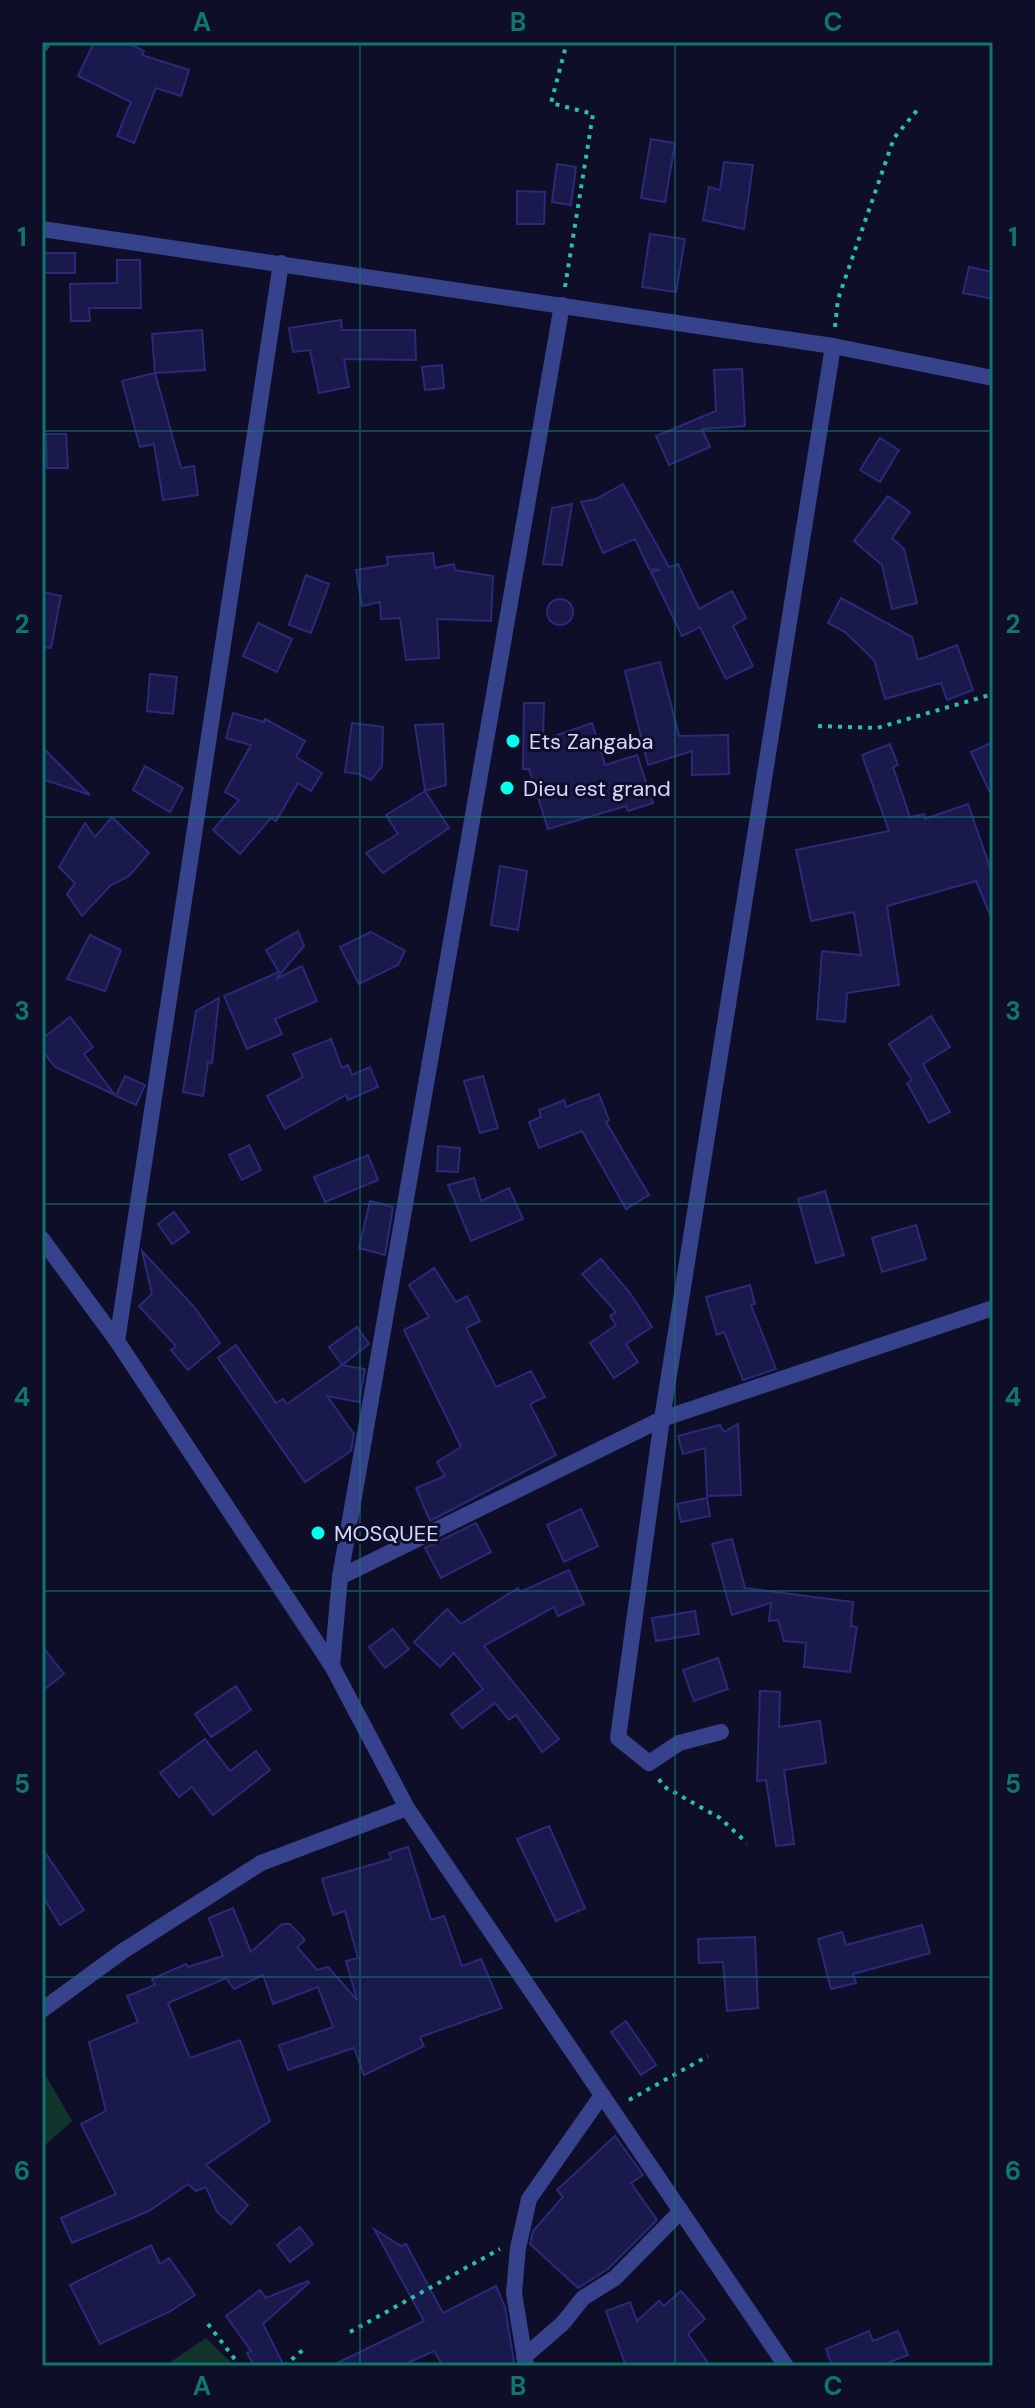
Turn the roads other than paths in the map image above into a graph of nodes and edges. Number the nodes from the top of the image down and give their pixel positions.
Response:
1 (42, 229) edge
2 (281, 263) junction
3 (562, 305) junction
4 (833, 346) junction
5 (993, 378) edge
6 (42, 1239) edge
7 (993, 1308) edge
8 (117, 1341) junction
9 (662, 1419) junction
10 (340, 1577) junction
11 (332, 1666) junction
12 (721, 1732) dead end
13 (407, 1808) junction
14 (42, 2010) edge
15 (607, 2102) junction
16 (681, 2211) junction
17 (525, 2362) edge
18 (786, 2366) edge

1 - 2 street
2 - 3 street
2 - 8 street
3 - 4 street
3 - 10 street
4 - 5 street
4 - 9 street
6 - 8 street
7 - 9 street
8 - 11 street
9 - 10 street
9 - 12 street
10 - 11 street
11 - 13 street
13 - 14 street
13 - 15 street
15 - 16 street
15 - 17 street
16 - 17 street
16 - 18 street

